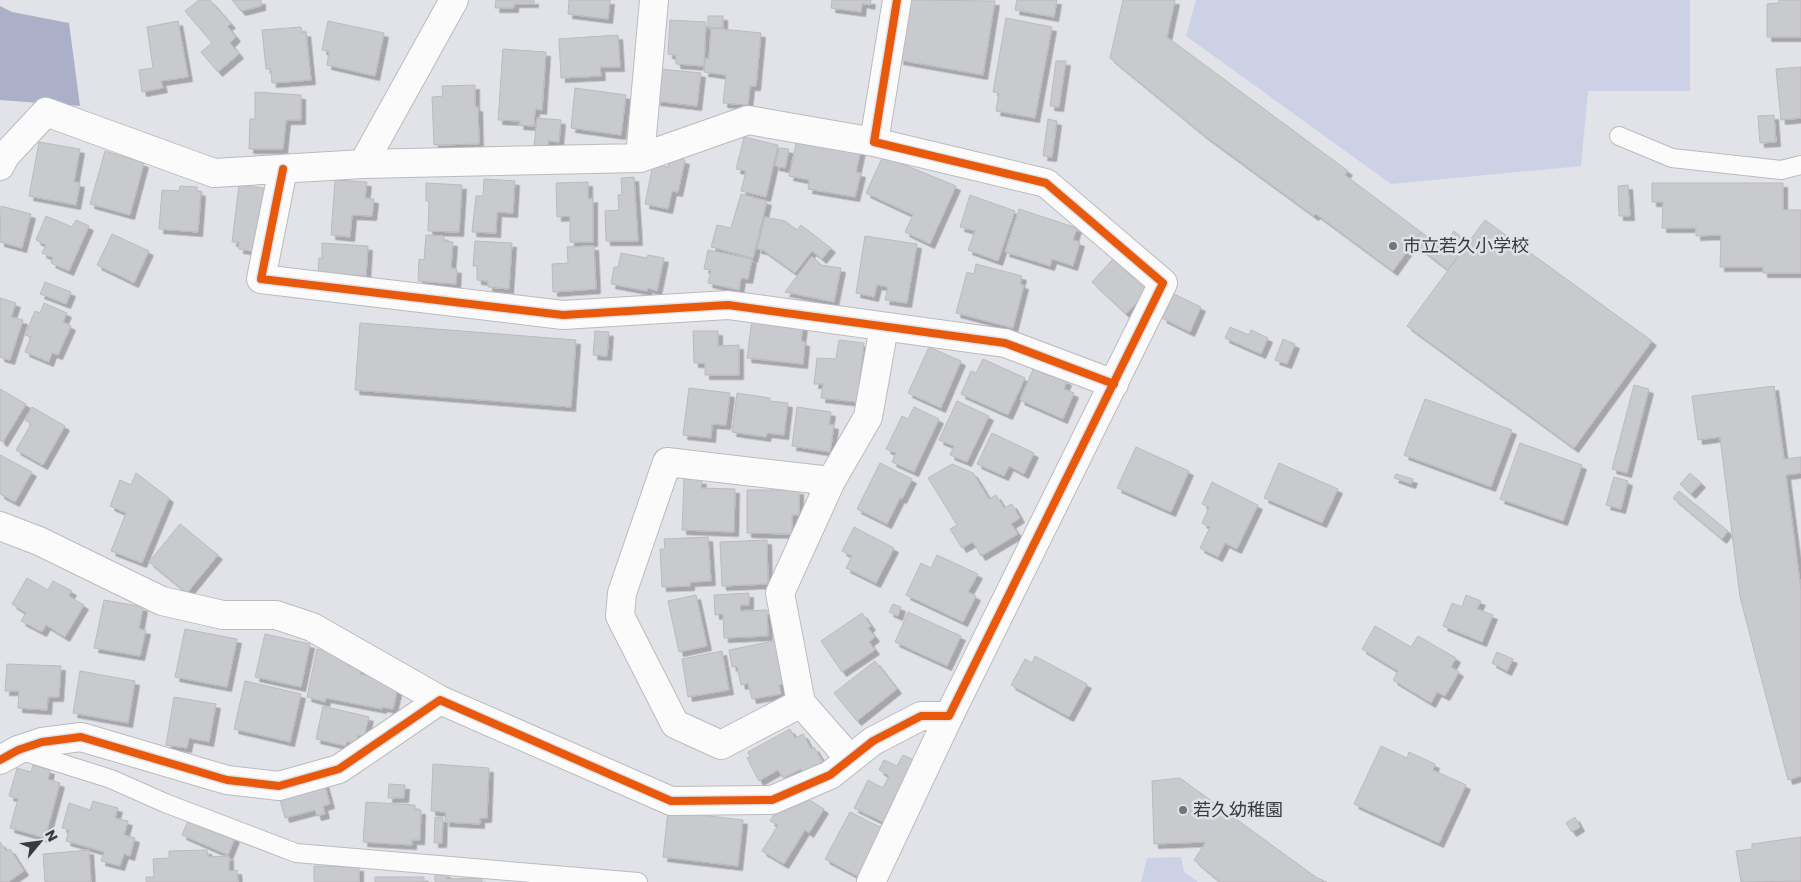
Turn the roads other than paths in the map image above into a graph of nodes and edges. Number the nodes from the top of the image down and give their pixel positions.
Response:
1 (454, 0) edge
2 (654, 0) edge
3 (897, 0) edge
4 (1619, 136) dead end
5 (874, 142) junction
6 (640, 158) junction
7 (363, 164) junction
8 (1801, 165) edge
9 (0, 166) edge
10 (283, 168) junction
11 (884, 327) junction
12 (1114, 384) junction
13 (831, 481) junction
14 (0, 526) edge
15 (440, 700) junction
16 (801, 703) junction
17 (950, 716) junction
18 (9, 755) edge
19 (850, 759) junction
20 (638, 882) edge
21 (871, 882) edge

1 - 7 street
2 - 6 street
3 - 5 street
4 - 8 lane
5 - 6 street
5 - 12 street
6 - 7 street
7 - 10 street
9 - 10 street
10 - 11 street
11 - 12 street
11 - 13 street
12 - 17 street
13 - 16 street
13 - 16 street
14 - 15 street
15 - 18 street
15 - 19 street
16 - 19 street
17 - 19 street
17 - 21 street
18 - 20 lane

